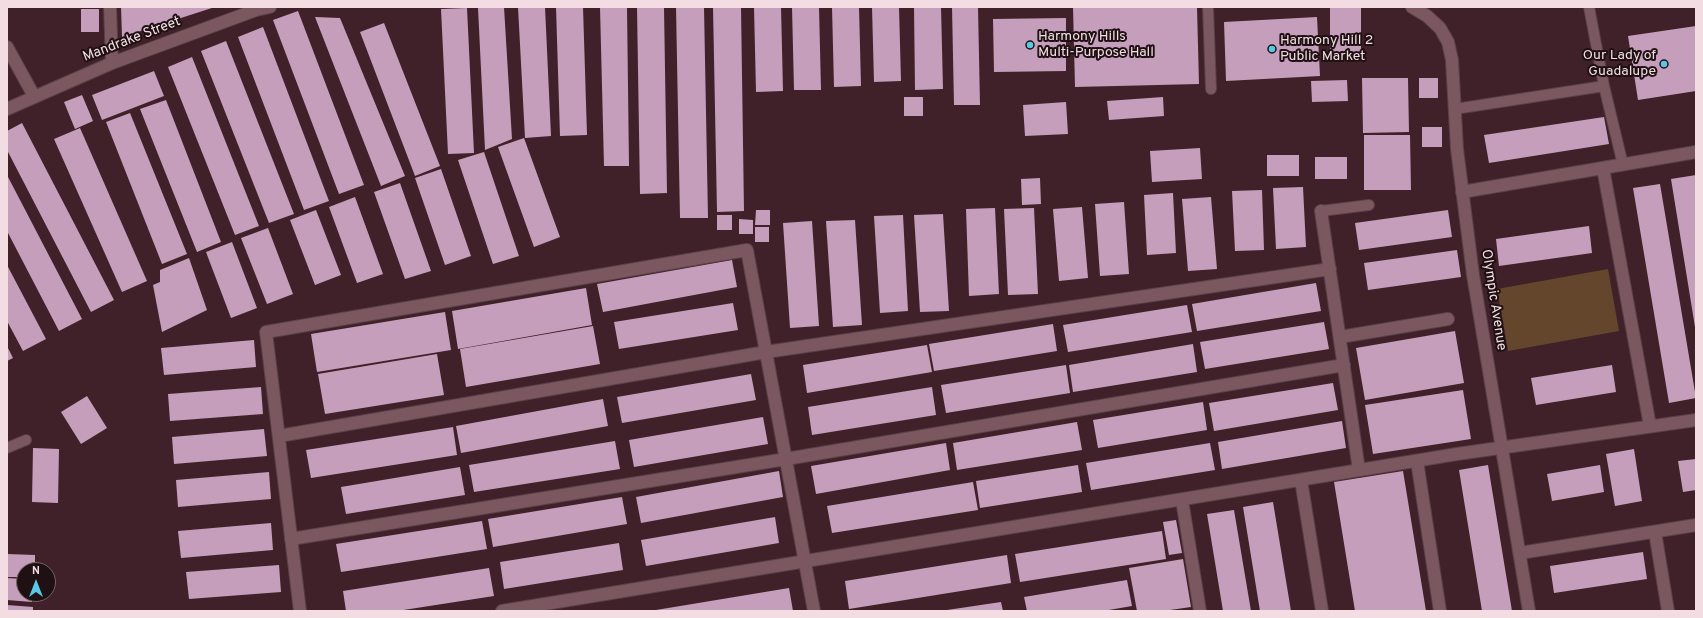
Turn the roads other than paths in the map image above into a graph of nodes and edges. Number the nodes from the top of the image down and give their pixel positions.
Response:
1 (110, 7) edge
2 (270, 7) edge
3 (1208, 7) edge
4 (1412, 7) edge
5 (1589, 7) edge
6 (7, 47) edge
7 (112, 63) junction
8 (1604, 86) junction
9 (1211, 88) dead end
10 (34, 96) junction
11 (7, 109) edge
12 (1455, 109) junction
13 (1696, 152) edge
14 (1623, 165) junction
15 (1603, 168) junction
16 (1462, 192) junction
17 (1368, 205) dead end
18 (1321, 211) joint
19 (1330, 269) junction
20 (1448, 319) dead end
21 (1340, 337) junction
22 (766, 352) junction
23 (1344, 365) junction
24 (1696, 420) edge
25 (1650, 426) junction
26 (279, 436) junction
27 (26, 440) dead end
28 (7, 448) edge
29 (1502, 448) junction
30 (786, 459) junction
31 (1417, 461) junction
32 (1360, 470) junction
33 (1302, 480) junction
34 (1182, 500) junction
35 (1696, 525) edge
36 (1654, 532) junction
37 (291, 538) junction
38 (1520, 553) junction
39 (805, 561) junction
40 (300, 611) edge
41 (502, 611) edge
42 (814, 611) edge
43 (1200, 611) edge
44 (1322, 611) edge
45 (1440, 611) edge
46 (1529, 611) edge
47 (1668, 611) edge

1 - 7 street
2 - 7 street, Mandrake Street
3 - 9 lane
4 - 12 street, Olympic Avenue
5 - 8 lane
6 - 10 street
7 - 10 street, Mandrake Street
8 - 12 lane
8 - 14 lane
10 - 11 street, Mandrake Street
12 - 16 street, Olympic Avenue
13 - 14 street
14 - 15 street
15 - 16 street
15 - 25 street
16 - 29 street, Olympic Avenue
17 - 18 lane
18 - 19 street
19 - 21 street
19 - 22 street
20 - 21 street
21 - 23 street
22 - 26 street
22 - 26 street
22 - 30 street
23 - 30 street
23 - 32 street
24 - 25 street
25 - 29 street
26 - 37 street
27 - 28 lane
29 - 31 street
29 - 38 street, Olympic Avenue
30 - 37 street
30 - 39 street
31 - 32 street
31 - 45 street
32 - 33 street
33 - 34 street
33 - 44 street
34 - 39 street
34 - 43 street
35 - 36 street
36 - 38 street
36 - 47 street
37 - 40 street
38 - 46 street, Olympic Avenue
39 - 41 street
39 - 42 street

